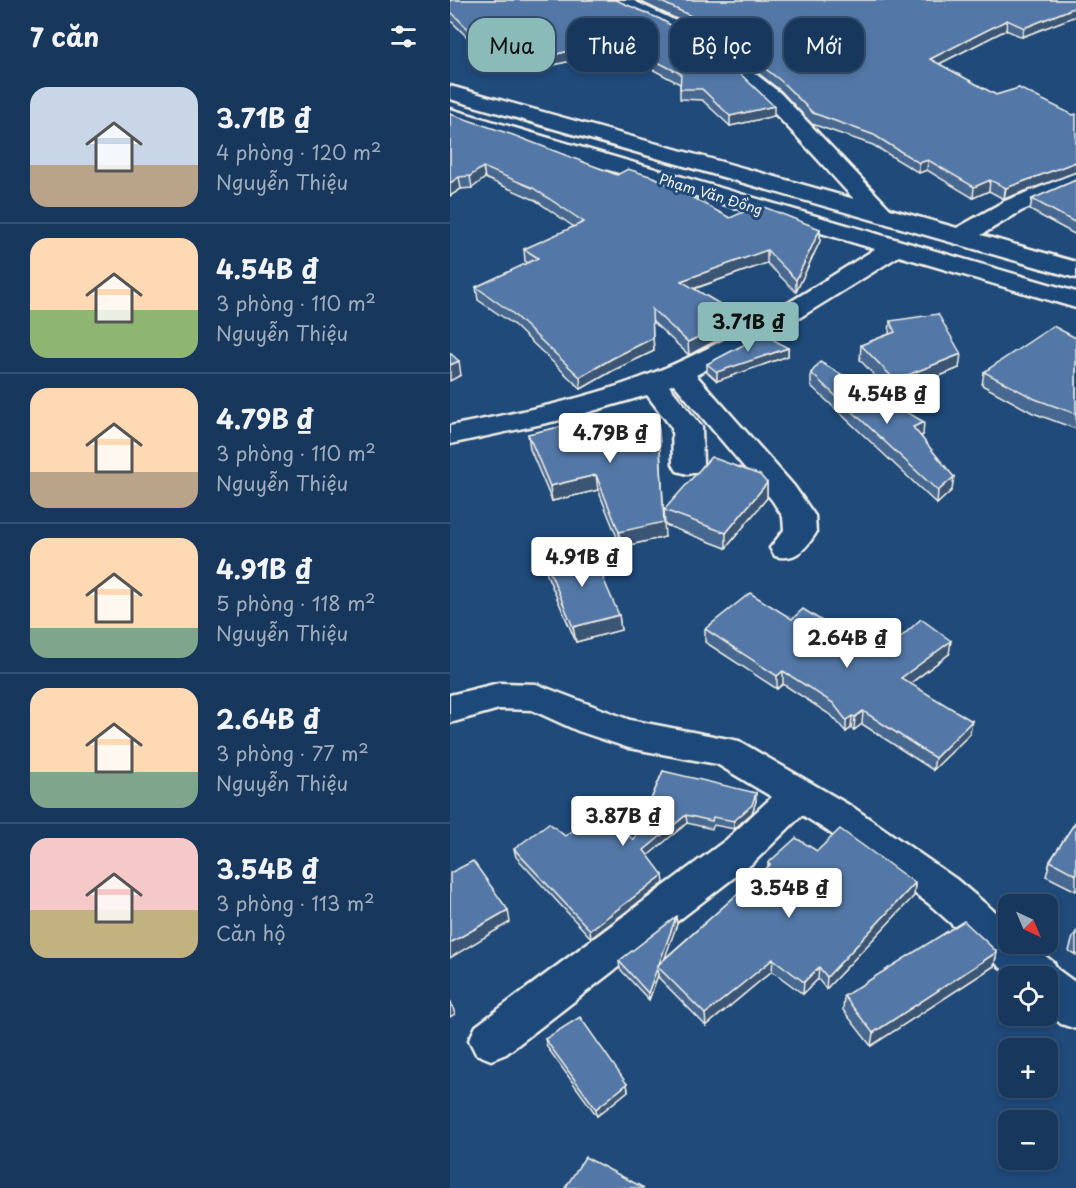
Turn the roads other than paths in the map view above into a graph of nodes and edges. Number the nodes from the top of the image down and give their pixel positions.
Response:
1 (626, 2) edge
2 (450, 92) edge
3 (450, 116) edge
4 (591, 131) junction
5 (564, 150) junction
6 (1076, 180) edge
7 (880, 213) junction
8 (960, 237) junction
9 (894, 248) junction
10 (1076, 270) edge
11 (1076, 300) edge
12 (665, 377) junction
13 (450, 435) edge
14 (688, 464) dead end
15 (786, 548) dead end
16 (453, 703) edge
17 (799, 794) junction
18 (1027, 966) edge
19 (1058, 994) edge
20 (1076, 1010) edge
21 (490, 1040) dead end

1 - 7 street
2 - 4 street, Phạm Văn Đồng
3 - 5 street, Phạm Văn Đồng
4 - 5 street
4 - 7 street, Phạm Văn Đồng
5 - 9 street, Phạm Văn Đồng
6 - 8 street
7 - 8 street, Phạm Văn Đồng
8 - 10 street, Phạm Văn Đồng
9 - 11 street, Phạm Văn Đồng
9 - 12 street
12 - 13 street
12 - 14 street
12 - 15 street
16 - 17 street
17 - 18 street
17 - 21 street
19 - 20 street

